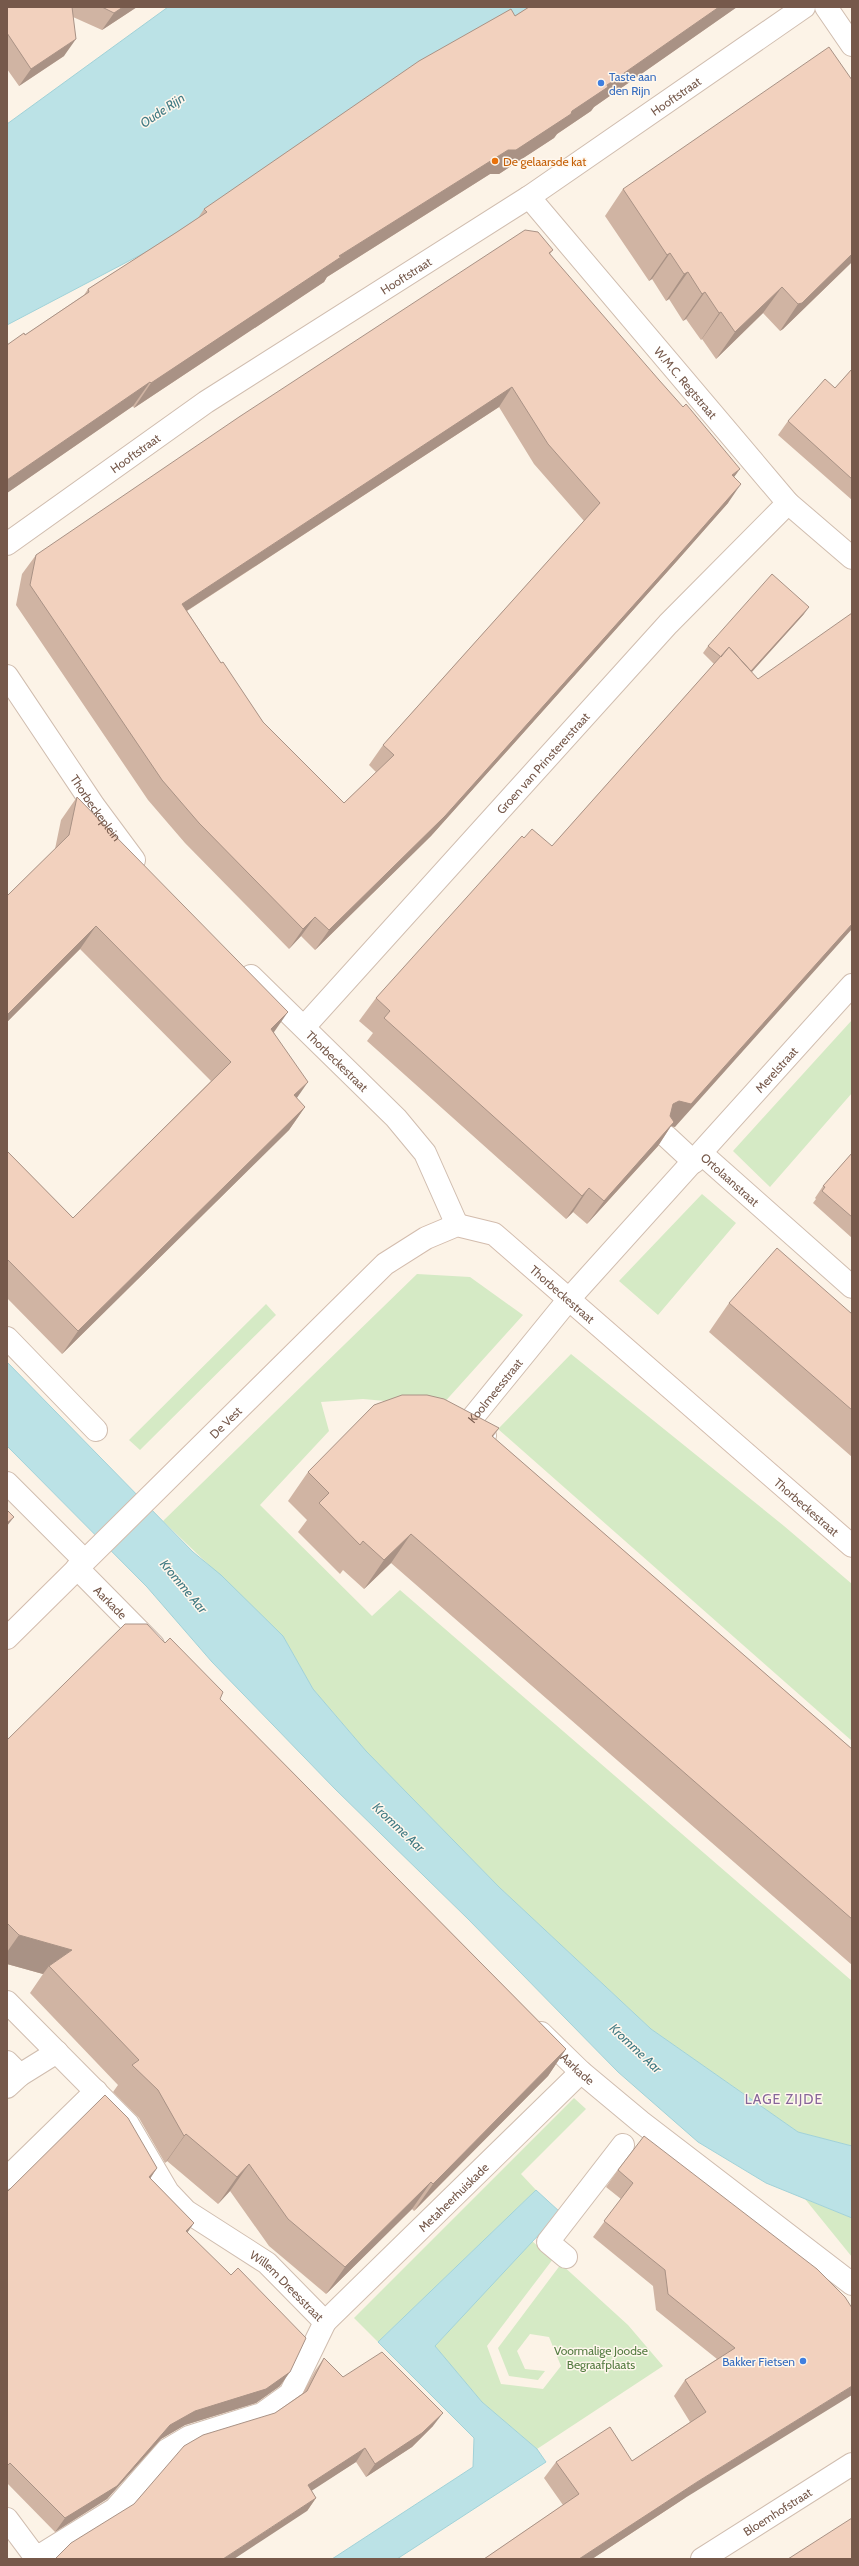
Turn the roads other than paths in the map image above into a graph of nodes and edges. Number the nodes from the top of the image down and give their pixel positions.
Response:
1 (804, 7) edge
2 (826, 7) edge
3 (852, 45) edge
4 (529, 197) junction
5 (788, 503) junction
6 (7, 544) edge
7 (852, 558) edge
8 (7, 676) edge
9 (150, 876) edge
10 (236, 960) edge
11 (852, 985) edge
12 (304, 1027) junction
13 (666, 1136) edge
14 (698, 1158) junction
15 (456, 1225) junction
16 (852, 1287) edge
17 (569, 1299) junction
18 (7, 1338) edge
19 (96, 1430) dead end
20 (503, 1452) edge
21 (7, 1483) edge
22 (852, 1546) edge
23 (80, 1564) junction
24 (7, 1638) edge
25 (170, 1662) edge
26 (7, 2002) edge
27 (526, 2017) edge
28 (57, 2052) junction
29 (581, 2072) junction
30 (11, 2075) edge
31 (96, 2092) junction
32 (623, 2145) dead end
33 (7, 2178) edge
34 (566, 2257) dead end
35 (852, 2283) edge
36 (325, 2322) junction
37 (852, 2464) edge
38 (11, 2534) edge
39 (702, 2559) edge

1 - 4 street, Hooftstraat
2 - 3 street
4 - 5 street, W.M.C. Regtstraat
4 - 6 street, Hooftstraat
5 - 7 street, W.M.C. Regtstraat
5 - 12 street, Groen van Prinstererstraat
8 - 9 street, Thorbeckeplein
10 - 12 street
11 - 14 street, Merelstraat
12 - 15 street, Thorbeckestraat
13 - 14 street
14 - 16 street, Ortolaanstraat
14 - 17 street, Ortolaanstraat
15 - 17 street, Thorbeckestraat
15 - 23 street, De Vest
17 - 20 street, Koolmeesstraat
17 - 22 street, Thorbeckestraat
18 - 19 street
21 - 23 street, Aarkade
23 - 24 street, De Vest
23 - 25 street, Aarkade
26 - 28 street, Willem Dreesstraat
27 - 29 street, Aarkade
28 - 30 street
28 - 31 street, Willem Dreesstraat
29 - 35 street, Aarkade
29 - 36 street, Metaheerhuiskade
31 - 33 street
31 - 36 street, Willem Dreesstraat
32 - 34 street
36 - 38 street, Willem Dreesstraat
37 - 39 street, Bloemhofstraat

